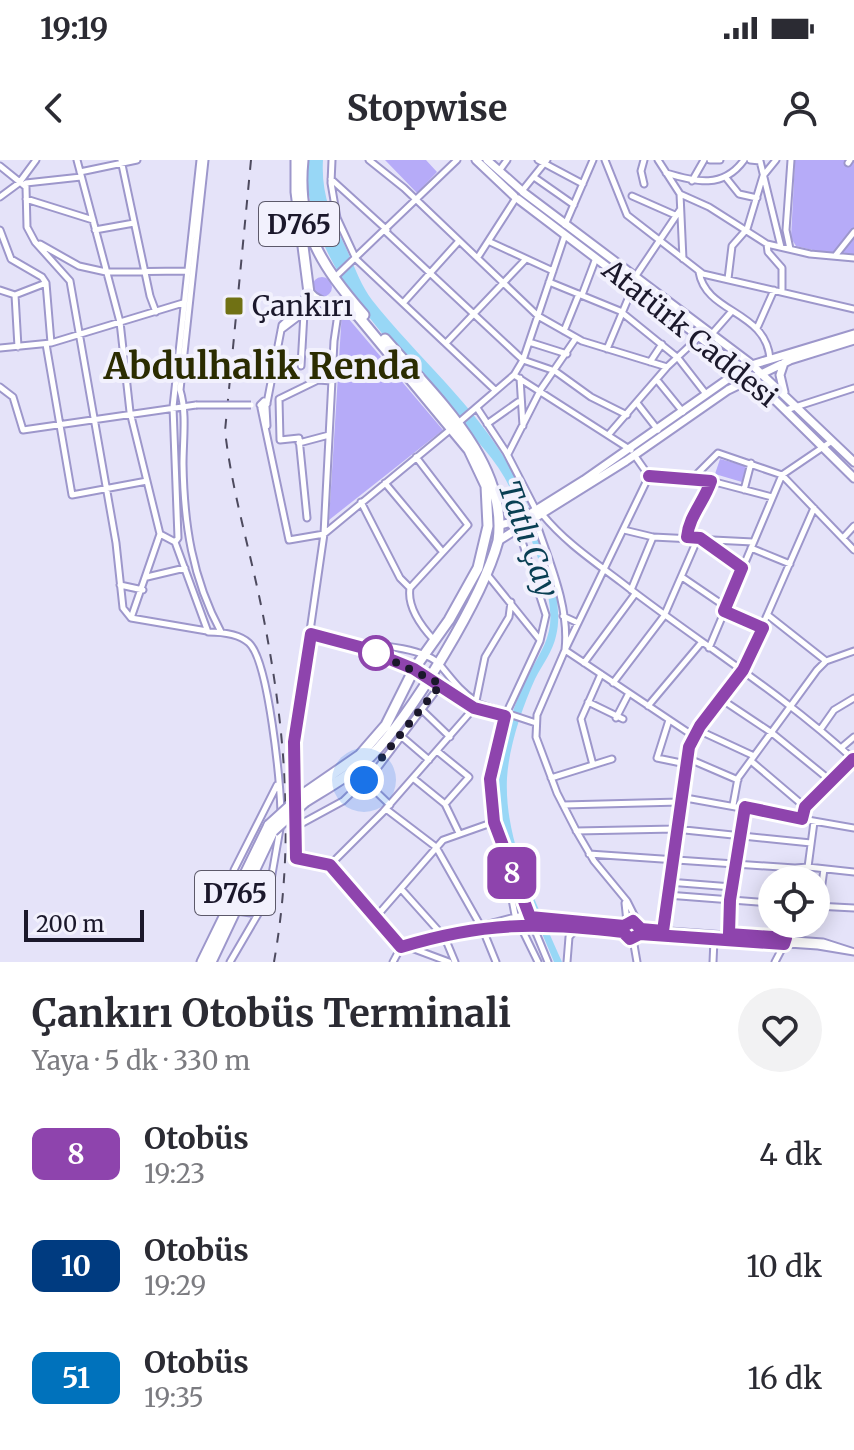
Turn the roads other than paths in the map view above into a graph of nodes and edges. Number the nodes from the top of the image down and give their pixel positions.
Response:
1 (36, 160) edge
2 (77, 160) edge
3 (137, 160) edge
4 (202, 160) edge
5 (296, 160) edge
6 (303, 160) edge
7 (332, 160) edge
8 (369, 160) edge
9 (457, 160) edge
10 (476, 160) edge
11 (487, 160) edge
12 (507, 160) edge
13 (538, 160) edge
14 (593, 160) edge
15 (605, 160) edge
16 (644, 160) edge
17 (658, 160) edge
18 (704, 160) edge
19 (710, 160) edge
20 (720, 160) edge
21 (747, 160) edge
22 (776, 160) edge
23 (792, 160) edge
24 (121, 161) edge
25 (760, 161) edge
26 (546, 162) edge
27 (0, 166) edge
28 (499, 171) junction
29 (665, 173) junction
30 (81, 174) junction
31 (763, 176) junction
32 (534, 177) junction
33 (331, 179) junction
34 (727, 179) junction
35 (692, 181) junction
36 (19, 183) junction
37 (583, 184) junction
38 (644, 184) dead end
39 (26, 187) junction
40 (519, 194) junction
41 (680, 194) junction
42 (632, 196) dead end
43 (0, 197) edge
44 (757, 198) junction
45 (26, 199) junction
46 (417, 201) junction
47 (574, 205) junction
48 (678, 214) junction
49 (93, 220) junction
50 (134, 223) junction
51 (0, 230) edge
52 (95, 230) junction
53 (386, 230) junction
54 (565, 230) junction
55 (745, 231) junction
56 (854, 232) edge
57 (658, 240) junction
58 (459, 241) junction
59 (35, 242) junction
60 (490, 242) junction
61 (767, 244) junction
62 (781, 247) junction
63 (790, 249) junction
64 (835, 256) junction
65 (478, 257) junction
66 (596, 258) junction
67 (854, 258) edge
68 (683, 259) junction
69 (354, 260) junction
70 (525, 260) junction
71 (144, 269) junction
72 (186, 271) junction
73 (553, 271) junction
74 (699, 271) junction
75 (106, 272) junction
76 (431, 273) junction
77 (335, 277) junction
78 (728, 279) junction
79 (503, 282) junction
80 (549, 282) junction
81 (634, 282) junction
82 (46, 283) junction
83 (308, 289) junction
84 (0, 290) edge
85 (774, 290) junction
86 (782, 292) junction
87 (581, 294) junction
88 (15, 295) junction
89 (319, 301) junction
90 (404, 302) junction
91 (186, 303) junction
92 (301, 306) junction
93 (339, 306) junction
94 (854, 309) edge
95 (620, 311) junction
96 (732, 311) junction
97 (156, 312) junction
98 (304, 313) junction
99 (475, 313) junction
100 (538, 316) junction
101 (120, 322) junction
102 (758, 326) junction
103 (280, 330) junction
104 (564, 331) junction
105 (80, 333) junction
106 (854, 334) edge
107 (711, 336) junction
108 (700, 337) junction
109 (576, 338) junction
110 (854, 341) edge
111 (447, 342) junction
112 (529, 342) junction
113 (49, 344) junction
114 (662, 344) junction
115 (18, 347) junction
116 (0, 348) edge
117 (607, 349) junction
118 (567, 354) junction
119 (678, 358) junction
120 (770, 359) junction
121 (523, 360) junction
122 (650, 362) junction
123 (784, 363) junction
124 (752, 364) junction
125 (301, 366) dead end
126 (667, 367) junction
127 (555, 371) junction
128 (736, 374) junction
129 (761, 374) junction
130 (517, 376) junction
131 (657, 380) junction
132 (332, 381) junction
133 (744, 382) junction
134 (0, 387) edge
135 (854, 388) edge
136 (541, 389) junction
137 (495, 390) junction
138 (707, 395) junction
139 (786, 397) junction
140 (519, 402) junction
141 (637, 403) junction
142 (185, 405) junction
143 (263, 405) junction
144 (795, 405) junction
145 (173, 407) junction
146 (474, 410) junction
147 (786, 410) junction
148 (130, 412) junction
149 (683, 412) junction
150 (627, 415) junction
151 (93, 418) junction
152 (59, 424) junction
153 (487, 424) junction
154 (455, 425) junction
155 (523, 426) junction
156 (658, 430) junction
157 (609, 434) junction
158 (329, 435) junction
159 (832, 441) junction
160 (299, 443) junction
161 (825, 447) junction
162 (633, 453) junction
163 (508, 454) junction
164 (416, 457) junction
165 (854, 462) edge
166 (751, 463) junction
167 (782, 475) junction
168 (649, 476) junction
169 (854, 478) edge
170 (692, 479) junction
171 (147, 481) junction
172 (711, 481) junction
173 (385, 483) junction
174 (106, 488) junction
175 (744, 490) junction
176 (772, 497) junction
177 (361, 502) junction
178 (814, 508) junction
179 (536, 515) junction
180 (307, 518) dead end
181 (500, 525) junction
182 (520, 525) junction
183 (854, 526) edge
184 (624, 530) junction
185 (160, 534) junction
186 (324, 534) junction
187 (653, 537) junction
188 (687, 537) junction
189 (699, 538) junction
190 (843, 538) junction
191 (177, 540) junction
192 (498, 541) junction
193 (188, 542) junction
194 (752, 545) junction
195 (178, 550) junction
196 (441, 550) junction
197 (854, 550) edge
198 (790, 564) junction
199 (185, 568) junction
200 (742, 568) junction
201 (605, 570) junction
202 (485, 572) junction
203 (147, 577) junction
204 (682, 577) junction
205 (120, 585) junction
206 (410, 588) junction
207 (143, 590) junction
208 (633, 592) junction
209 (511, 602) junction
210 (725, 609) junction
211 (563, 616) junction
212 (664, 616) junction
213 (769, 616) junction
214 (131, 618) junction
215 (578, 623) junction
216 (763, 628) junction
217 (208, 632) junction
218 (221, 632) junction
219 (311, 634) junction
220 (434, 640) junction
221 (540, 641) junction
222 (701, 643) junction
223 (360, 647) junction
224 (709, 648) junction
225 (565, 650) junction
226 (854, 651) edge
227 (423, 655) junction
228 (826, 661) junction
229 (438, 663) junction
230 (584, 663) junction
231 (414, 669) junction
232 (743, 670) junction
233 (601, 674) junction
234 (429, 677) junction
235 (613, 683) junction
236 (441, 684) junction
237 (629, 693) junction
238 (854, 698) edge
239 (721, 699) junction
240 (588, 702) junction
241 (475, 705) junction
242 (648, 706) junction
243 (792, 706) junction
244 (422, 710) junction
245 (505, 715) junction
246 (669, 720) junction
247 (536, 723) junction
248 (698, 730) junction
249 (820, 730) junction
250 (772, 733) junction
251 (401, 736) junction
252 (450, 737) junction
253 (695, 737) junction
254 (854, 737) edge
255 (841, 748) junction
256 (437, 751) junction
257 (612, 759) dead end
258 (753, 759) junction
259 (853, 759) edge
260 (429, 760) junction
261 (687, 761) junction
262 (593, 765) junction
263 (413, 778) junction
264 (551, 778) junction
265 (364, 780) junction
266 (738, 780) junction
267 (831, 781) junction
268 (279, 782) junction
269 (303, 798) junction
270 (680, 800) junction
271 (445, 804) junction
272 (563, 805) junction
273 (733, 805) junction
274 (388, 807) junction
275 (745, 807) junction
276 (805, 807) junction
277 (802, 819) junction
278 (854, 819) edge
279 (494, 822) junction
280 (814, 822) junction
281 (297, 826) junction
282 (850, 827) edge
283 (675, 829) junction
284 (576, 831) junction
285 (459, 833) junction
286 (741, 835) junction
287 (811, 843) junction
288 (436, 847) junction
289 (503, 853) junction
290 (589, 854) junction
291 (671, 858) junction
292 (736, 863) junction
293 (330, 865) junction
294 (771, 866) edge
295 (808, 866) edge
296 (830, 870) edge
297 (854, 872) edge
298 (668, 882) junction
299 (614, 885) junction
300 (732, 887) junction
301 (402, 890) junction
302 (240, 892) junction
303 (667, 895) junction
304 (730, 900) junction
305 (758, 902) edge
306 (830, 907) edge
307 (854, 908) edge
308 (235, 911) junction
309 (258, 914) junction
310 (376, 917) junction
311 (517, 919) junction
312 (533, 920) junction
313 (546, 921) junction
314 (561, 924) junction
315 (520, 926) junction
316 (578, 926) junction
317 (625, 927) junction
318 (481, 929) junction
319 (640, 929) junction
320 (663, 931) junction
321 (442, 934) junction
322 (729, 934) junction
323 (569, 937) junction
324 (786, 938) edge
325 (633, 939) junction
326 (714, 940) junction
327 (785, 941) junction
328 (403, 947) junction
329 (854, 952) edge
330 (202, 962) edge
331 (211, 962) edge
332 (230, 962) edge
333 (393, 962) edge
334 (449, 962) edge
335 (455, 962) edge
336 (496, 962) edge
337 (538, 962) edge
338 (548, 962) edge
339 (568, 962) edge
340 (637, 962) edge
341 (713, 962) edge
342 (775, 962) edge

1 - 36 street
2 - 30 street
3 - 24 street
4 - 72 street
4 - 91 street
5 - 83 highway, D765
6 - 77 highway, D765
7 - 33 street
8 - 46 street
9 - 46 street
10 - 40 main road, Atatürk Caddesi
11 - 28 main road, Atatürk Caddesi
12 - 28 street
13 - 26 street
14 - 37 street
15 - 57 street
16 - 38 street
17 - 29 street
18 - 35 street
19 - 20 street
21 - 25 street
21 - 34 street
22 - 31 street
23 - 63 street
24 - 30 street
24 - 50 street
25 - 31 street
26 - 32 street
26 - 37 street
27 - 36 street
28 - 40 main road, Atatürk Caddesi
29 - 35 street
29 - 41 street
30 - 39 street
30 - 49 street
31 - 44 street
31 - 62 street
32 - 40 street
32 - 47 street
33 - 53 street
33 - 69 street
34 - 35 street
34 - 44 street
36 - 39 street
36 - 43 street
37 - 47 street
39 - 45 street
40 - 54 main road, Atatürk Caddesi
40 - 60 street
41 - 48 street
41 - 55 street
42 - 48 street
44 - 55 street
45 - 49 street
45 - 59 street
46 - 53 street
46 - 58 street
47 - 54 street
48 - 57 street
48 - 68 street
49 - 52 street
50 - 52 street
50 - 71 street
51 - 82 street
52 - 75 street
53 - 69 street
53 - 76 street
54 - 66 main road, Atatürk Caddesi
54 - 73 street
54 - 81 main road, Atatürk Caddesi
55 - 61 street
55 - 78 street
56 - 64 street
57 - 68 street
57 - 81 street
58 - 65 street
58 - 76 street
59 - 75 street
59 - 105 street
60 - 65 street
60 - 70 street
61 - 62 street
61 - 86 street
62 - 63 street
63 - 64 street
64 - 67 street
65 - 79 street
66 - 81 main road, Atatürk Caddesi
66 - 87 street
68 - 74 street
69 - 77 street
69 - 90 street
70 - 73 street
70 - 79 street
71 - 72 street
71 - 75 street
71 - 97 street
72 - 91 street
73 - 80 street
74 - 78 street
74 - 96 street
75 - 101 street
76 - 90 street
76 - 99 street
77 - 83 highway
77 - 89 highway
77 - 154 highway, D765
78 - 85 street
79 - 99 street
79 - 100 street
80 - 87 street
80 - 100 street
81 - 95 street
81 - 107 main road, Atatürk Caddesi
81 - 108 main road, Atatürk Caddesi
82 - 88 street
82 - 113 street
83 - 89 highway
83 - 92 street
84 - 88 street
85 - 86 street
85 - 102 street
86 - 94 street
87 - 95 street
87 - 104 street
88 - 115 street
89 - 93 highway, D765
89 - 98 street
90 - 111 street
91 - 97 street
91 - 142 street
91 - 145 street
92 - 98 street
92 - 103 street
93 - 132 street
93 - 154 highway, D765
95 - 114 street
95 - 117 street
96 - 102 street
96 - 107 street
97 - 101 street
98 - 103 street
98 - 125 street
99 - 111 street
99 - 121 street
100 - 104 street
100 - 112 street
101 - 105 street
101 - 148 street
102 - 120 street
103 - 143 street
104 - 109 street
105 - 113 street
105 - 151 street
106 - 120 main road
107 - 124 main road, Atatürk Caddesi
108 - 119 street
108 - 128 main road, Atatürk Caddesi
109 - 117 street
109 - 118 street
110 - 123 main road
111 - 137 street
112 - 118 street
112 - 121 street
113 - 115 street
113 - 152 street
114 - 119 street
114 - 122 street
115 - 116 street
117 - 122 street
118 - 127 street
119 - 126 street
119 - 138 street
120 - 124 main road
121 - 127 street
121 - 130 street
122 - 126 street
123 - 129 main road
123 - 139 main road
124 - 128 main road
124 - 129 main road, Atatürk Caddesi
126 - 131 street
127 - 136 street
127 - 150 street
128 - 133 main road, Atatürk Caddesi
128 - 138 main road
129 - 133 main road
129 - 139 main road, Atatürk Caddesi
130 - 136 street
130 - 137 street
130 - 140 street
131 - 141 street
131 - 149 street
132 - 158 street
132 - 160 street
133 - 147 main road, Atatürk Caddesi
133 - 162 main road
134 - 152 street
135 - 144 street
136 - 155 street
136 - 157 street
137 - 146 street
138 - 149 main road
139 - 144 main road, Atatürk Caddesi
140 - 153 street
140 - 155 street
141 - 150 street
141 - 156 street
142 - 143 street, bridge
142 - 145 street
142 - 193 street
143 - 186 street
144 - 147 street
144 - 159 main road, Atatürk Caddesi
145 - 148 street
145 - 191 street
146 - 153 street
146 - 154 street
147 - 161 main road, Atatürk Caddesi
148 - 151 street
148 - 171 street
149 - 156 main road
150 - 157 street
151 - 152 street
151 - 174 street
152 - 174 street
153 - 163 street
154 - 164 street
154 - 181 highway, D765
154 - 220 highway, D765
155 - 163 street
156 - 162 main road
157 - 162 street
158 - 160 street
158 - 186 street
159 - 161 street
159 - 165 main road, Atatürk Caddesi
160 - 180 street
161 - 167 street
161 - 169 main road, Atatürk Caddesi
162 - 168 street
162 - 179 main road
163 - 179 street
164 - 173 street
164 - 196 street
166 - 167 street
166 - 170 street
166 - 175 street
167 - 176 street
167 - 178 street
168 - 170 street
168 - 184 street
170 - 172 street
171 - 174 street
171 - 185 street
172 - 175 street
172 - 188 street
173 - 177 street
173 - 196 street
174 - 205 street
175 - 176 street
176 - 194 street
177 - 186 street
177 - 206 street
178 - 190 street
178 - 198 street
179 - 182 main road
179 - 201 street
179 - 211 street
181 - 182 main road
181 - 192 highway, D765
182 - 192 main road
182 - 221 street
183 - 190 street
184 - 187 street
184 - 201 street
185 - 191 street
185 - 203 street
186 - 219 street
187 - 188 street
187 - 208 street
188 - 189 street
189 - 194 street
189 - 200 street
189 - 204 street
190 - 197 street
191 - 193 street
191 - 195 street
192 - 202 highway, D765
193 - 195 street
193 - 218 street
194 - 198 street
194 - 200 street
195 - 199 street
196 - 206 street
198 - 213 street
199 - 203 street
199 - 217 street
200 - 210 street
201 - 208 street
201 - 215 street
202 - 209 street
202 - 229 highway, D765
203 - 207 street
204 - 210 street
204 - 212 street
205 - 207 street
205 - 214 street
206 - 220 street
207 - 214 street
208 - 212 street
208 - 230 street
209 - 221 street
209 - 241 street
210 - 216 street
210 - 224 street
211 - 215 street
211 - 225 street
212 - 222 street
212 - 235 street
213 - 216 street
213 - 228 street
214 - 217 street
215 - 225 street
216 - 232 street
217 - 218 street
218 - 268 street
219 - 223 street
219 - 281 street
220 - 227 highway, D765
221 - 245 street
222 - 224 street
222 - 242 street
223 - 227 street
223 - 231 street
224 - 232 street
225 - 230 street
225 - 247 street
226 - 228 street
227 - 229 street
227 - 231 highway, D765
228 - 243 street
229 - 234 highway, D765
229 - 241 street
230 - 233 street
231 - 234 street
231 - 269 highway, D765
232 - 239 street
232 - 243 street
233 - 235 street
233 - 240 street
234 - 236 street
234 - 269 highway, D765
235 - 237 street
236 - 241 street
236 - 244 street
237 - 240 street
237 - 242 street
238 - 249 street
239 - 248 street
239 - 250 street
240 - 262 street
241 - 245 street
241 - 252 street
242 - 246 street
243 - 249 street
243 - 250 street
244 - 251 street
244 - 252 street
245 - 247 street
245 - 279 street
246 - 253 street
246 - 261 street
247 - 264 street
248 - 253 street
248 - 258 street
249 - 255 street
250 - 258 street
250 - 267 street
251 - 260 street
251 - 265 street
252 - 256 street
253 - 261 street
254 - 255 street
255 - 259 street
256 - 260 street
256 - 271 street
257 - 262 street
258 - 266 street
258 - 276 street
259 - 267 street
260 - 263 street
261 - 266 street
261 - 270 street
262 - 264 street
263 - 271 street
263 - 274 street
264 - 272 street
265 - 274 street
265 - 281 street
266 - 273 street
267 - 276 street
268 - 302 street
268 - 309 street
269 - 302 highway, D765, bridge
270 - 272 street
270 - 273 street
270 - 283 street
271 - 285 street
272 - 284 street
273 - 275 street
274 - 288 street
274 - 293 street
275 - 277 street
275 - 286 street
276 - 277 street
277 - 280 street
278 - 282 street
279 - 285 street
279 - 289 street
280 - 282 street
280 - 287 street
281 - 293 street
283 - 284 street
283 - 286 street
283 - 291 street
284 - 290 street
285 - 288 street
286 - 287 street
286 - 292 street
287 - 295 street
288 - 301 street
288 - 318 street
289 - 311 street
289 - 312 street
290 - 291 street
290 - 299 street
291 - 292 street
291 - 298 street
292 - 294 street
292 - 300 street
293 - 310 street
296 - 297 street
298 - 300 street
298 - 303 street
299 - 317 street
299 - 319 street
300 - 304 street
301 - 310 street
301 - 321 street
302 - 308 highway, D765
302 - 309 street
302 - 330 highway, D765
303 - 304 street
303 - 320 street
304 - 305 street
304 - 322 street
306 - 307 street
308 - 309 street
308 - 331 highway, D765
309 - 332 street
310 - 328 street
311 - 312 street
311 - 315 street
311 - 318 street
312 - 313 street
312 - 315 street
312 - 338 street
313 - 314 street
313 - 317 street
314 - 316 street
314 - 323 street
315 - 318 street
315 - 337 street
316 - 317 street
316 - 323 street
317 - 319 street
317 - 325 street
318 - 321 street
318 - 336 street
319 - 320 street
319 - 325 street
319 - 326 street
320 - 322 street
321 - 328 street
321 - 335 street
322 - 327 street
323 - 339 street
324 - 327 street
325 - 340 street
326 - 327 street
326 - 341 street
327 - 329 street
327 - 342 street
328 - 333 street
328 - 334 street

